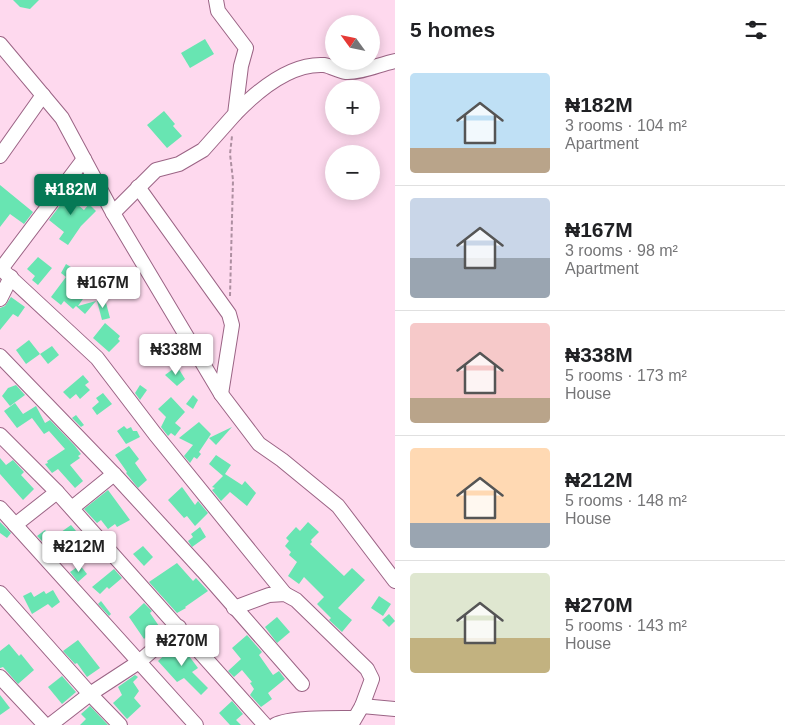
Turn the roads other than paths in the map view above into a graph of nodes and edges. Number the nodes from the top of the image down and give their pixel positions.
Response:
1 (216, 0) edge
2 (0, 44) edge
3 (395, 61) edge
4 (43, 95) junction
5 (235, 114) junction
6 (0, 156) edge
7 (84, 159) junction
8 (138, 187) junction
9 (113, 213) junction
10 (4, 271) edge
11 (0, 299) edge
12 (0, 356) edge
13 (221, 394) junction
14 (0, 435) edge
15 (114, 474) junction
16 (57, 492) junction
17 (0, 508) edge
18 (72, 508) junction
19 (15, 525) junction
20 (395, 581) edge
21 (0, 593) edge
22 (286, 594) junction
23 (234, 608) junction
24 (179, 627) junction
25 (139, 662) junction
26 (0, 677) edge
27 (302, 684) dead end
28 (90, 694) junction
29 (362, 706) junction
30 (395, 709) edge
31 (352, 721) edge
32 (46, 725) edge
33 (50, 725) edge
34 (120, 725) edge
35 (196, 725) edge
36 (265, 725) edge
37 (276, 725) edge

1 - 5 street
2 - 4 street
3 - 5 street
4 - 6 street
4 - 7 street
5 - 8 street
7 - 9 street
7 - 10 street
8 - 9 street
8 - 13 street
9 - 13 street
10 - 11 street
10 - 22 street
12 - 15 street
13 - 20 street
14 - 16 street
15 - 18 street
15 - 23 street
16 - 18 street
16 - 19 street
17 - 19 street
18 - 24 street
19 - 25 street
21 - 28 street
22 - 23 street
22 - 29 street
23 - 27 street
24 - 25 street
24 - 36 street
25 - 28 street
25 - 35 street
26 - 32 street
28 - 33 street
28 - 34 street
29 - 30 street
29 - 31 street
31 - 37 street

